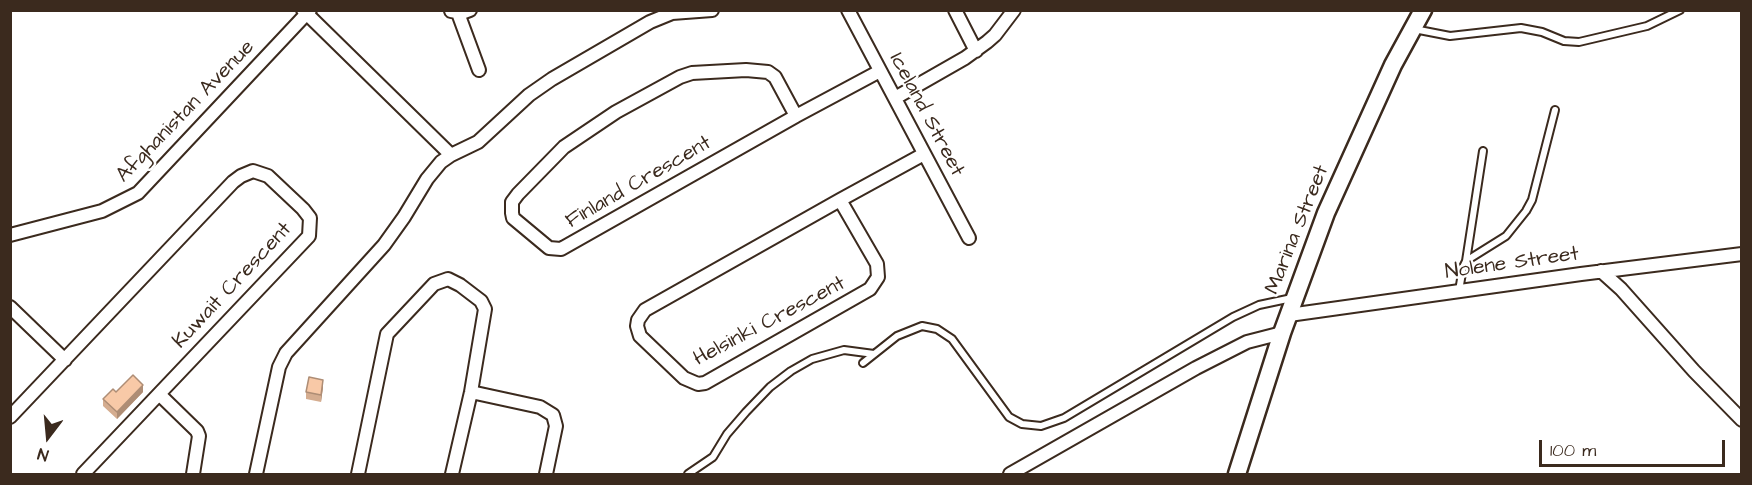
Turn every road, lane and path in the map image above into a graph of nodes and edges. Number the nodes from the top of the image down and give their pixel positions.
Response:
1 (712, 10) edge
2 (848, 10) edge
3 (955, 10) edge
4 (1014, 10) edge
5 (1423, 10) edge
6 (1680, 10) edge
7 (459, 11) edge
8 (307, 12) edge
9 (672, 12) edge
10 (1413, 29) junction
11 (976, 51) junction
12 (479, 70) dead end
13 (880, 71) junction
14 (895, 98) junction
15 (1555, 110) dead end
16 (795, 116) junction
17 (1483, 151) dead end
18 (924, 154) junction
19 (451, 155) junction
20 (840, 200) junction
21 (10, 235) edge
22 (969, 238) dead end
23 (1742, 254) edge
24 (1466, 261) junction
25 (1600, 271) junction
26 (1459, 291) junction
27 (1295, 297) junction
28 (10, 307) edge
29 (1289, 315) junction
30 (1282, 333) junction
31 (874, 354) junction
32 (65, 360) junction
33 (863, 363) dead end
34 (471, 392) junction
35 (159, 394) junction
36 (10, 417) edge
37 (1742, 420) edge
38 (83, 474) edge
39 (193, 474) edge
40 (256, 474) edge
41 (358, 474) edge
42 (452, 474) edge
43 (546, 474) edge
44 (688, 474) edge
45 (1010, 474) edge
46 (1237, 474) edge

1 - 9 street
2 - 13 street, Iceland Street
3 - 11 street
4 - 11 street
5 - 10 main road, Marina Street
6 - 10 lane
7 - 12 street
8 - 19 street
8 - 21 street, Afghanistan Avenue
9 - 19 street
10 - 27 main road, Marina Street
11 - 14 street
13 - 14 street, Iceland Street
13 - 16 street, Finland Crescent
14 - 18 street, Iceland Street
15 - 24 lane
16 - 16 street, Finland Crescent
17 - 24 lane
18 - 20 street, Helsinki Crescent
18 - 22 street, Iceland Street
19 - 40 street
20 - 20 street, Helsinki Crescent
23 - 25 street, Nolene Street
24 - 26 lane
25 - 26 street, Nolene Street
25 - 37 street
26 - 29 street, Nolene Street
27 - 29 main road, Marina Street
27 - 31 lane
28 - 32 street
29 - 30 main road, Marina Street
30 - 45 street
30 - 46 main road, Marina Street
31 - 33 lane
31 - 44 lane
32 - 35 street, Kuwait Crescent
32 - 36 street, Kuwait Crescent
34 - 41 street
34 - 42 street
34 - 43 street
35 - 38 street, Kuwait Crescent
35 - 39 street

